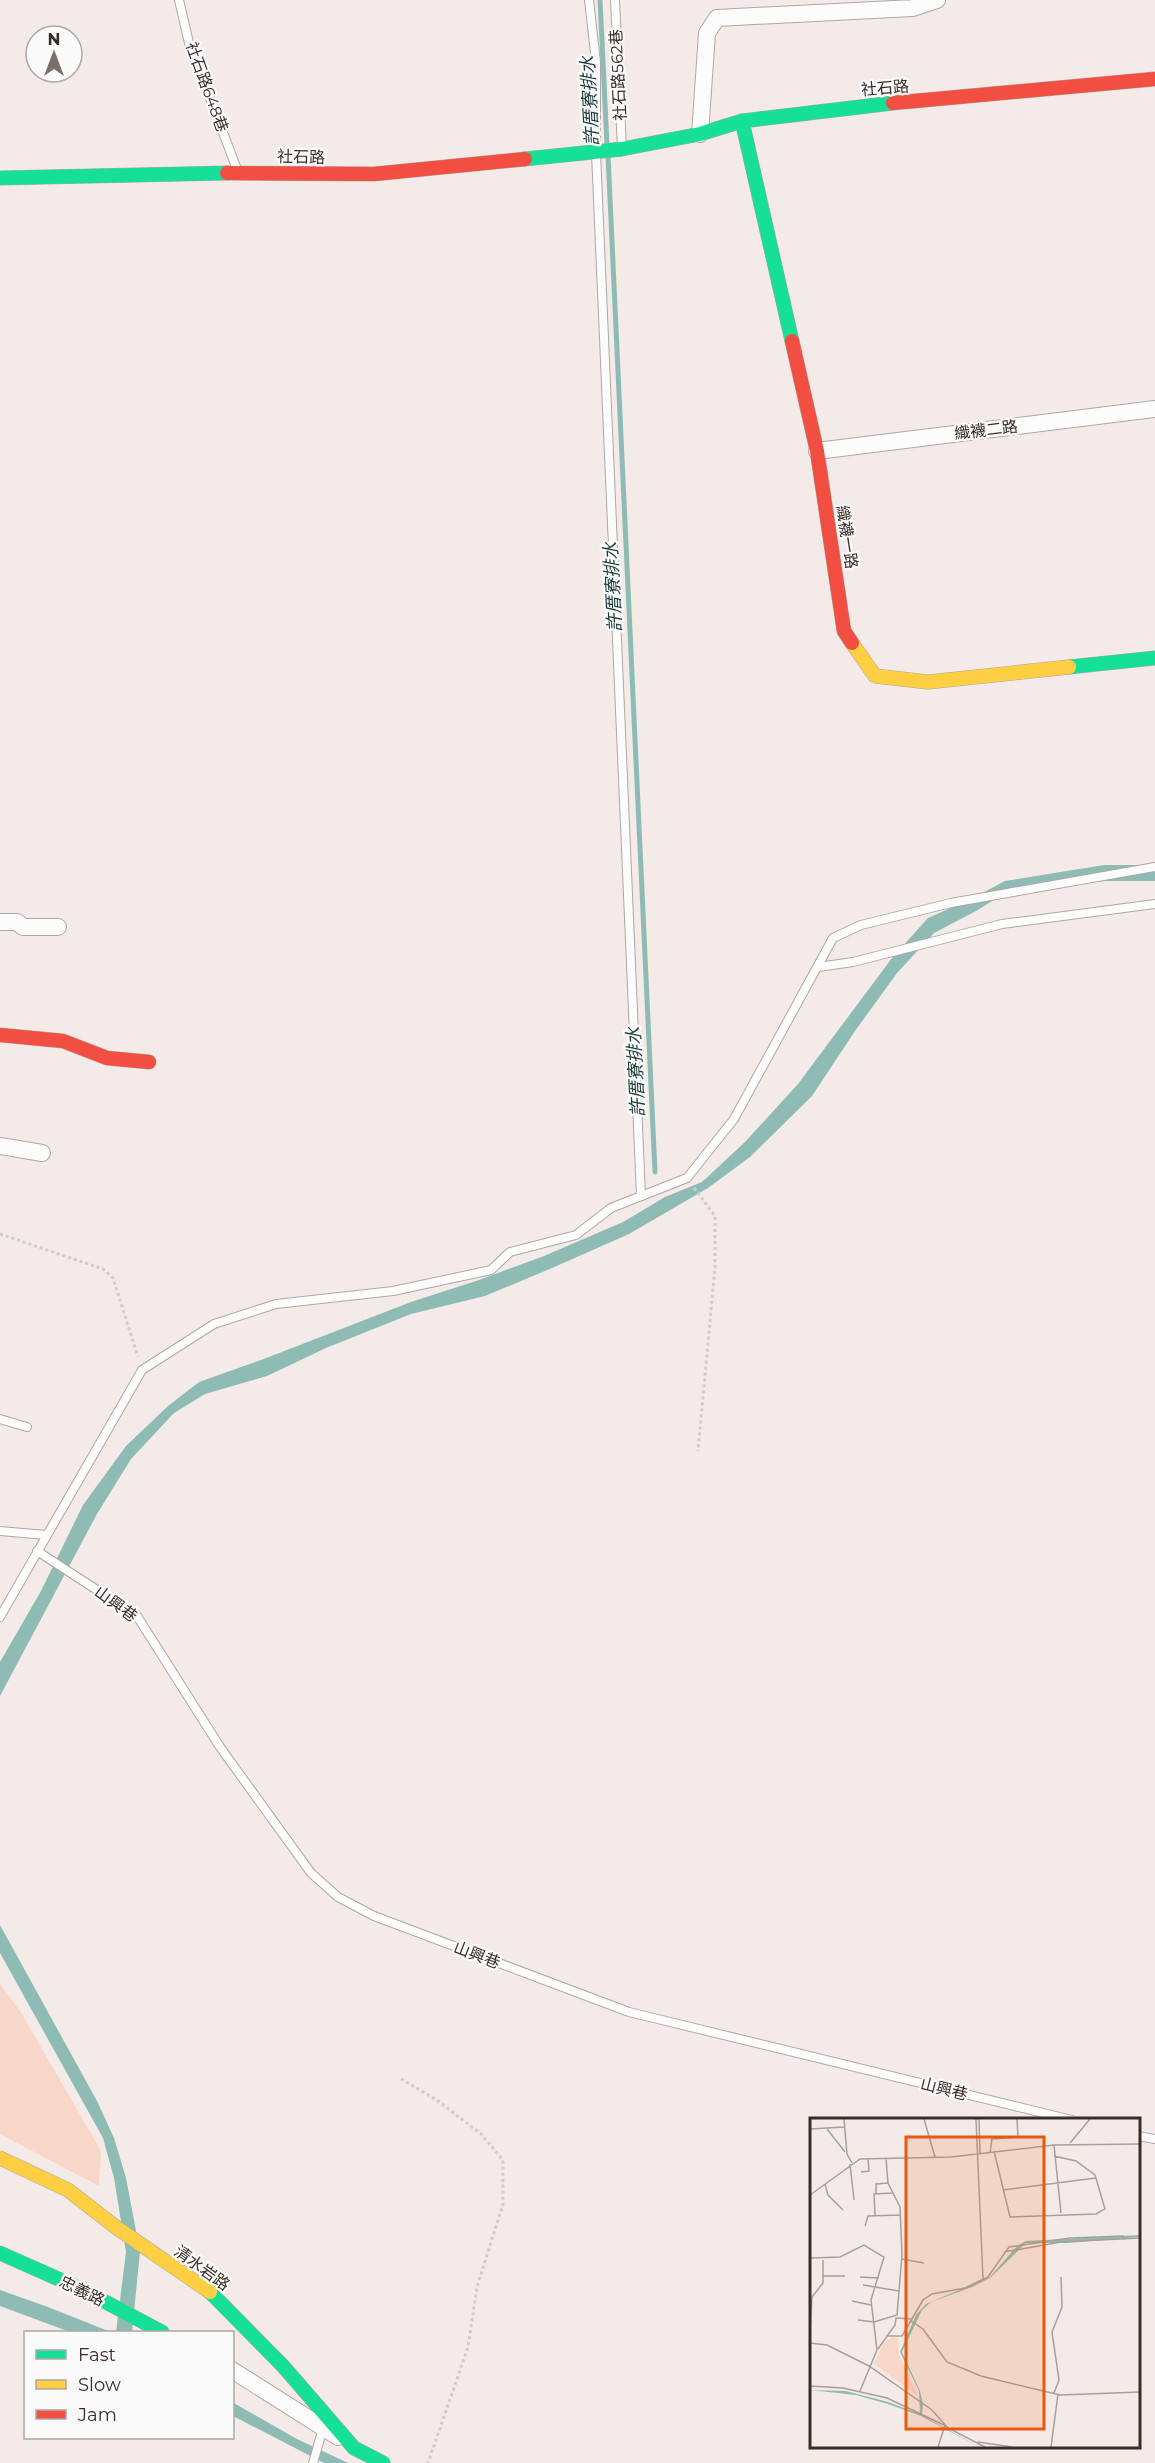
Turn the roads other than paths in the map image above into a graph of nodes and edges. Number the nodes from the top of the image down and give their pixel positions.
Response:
1 (179, 0) edge
2 (589, 0) edge
3 (615, 0) edge
4 (937, 0) edge
5 (1155, 79) edge
6 (741, 121) junction
7 (700, 134) junction
8 (622, 149) junction
9 (599, 152) junction
10 (238, 173) junction
11 (0, 178) edge
12 (1155, 409) edge
13 (817, 452) junction
14 (1155, 658) edge
15 (1155, 867) edge
16 (1155, 904) edge
17 (0, 922) edge
18 (58, 927) dead end
19 (818, 967) junction
20 (0, 1035) edge
21 (149, 1062) dead end
22 (0, 1146) edge
23 (42, 1153) dead end
24 (641, 1196) junction
25 (0, 1419) edge
26 (27, 1427) dead end
27 (0, 1531) edge
28 (46, 1535) junction
29 (37, 1551) junction
30 (0, 1617) edge
31 (1064, 2118) edge
32 (1140, 2136) edge
33 (1155, 2139) edge
34 (0, 2158) edge
35 (0, 2253) edge
36 (160, 2331) edge
37 (234, 2371) edge
38 (323, 2428) junction
39 (354, 2448) junction
40 (313, 2463) edge
41 (383, 2463) edge

1 - 10 lane, 社石路648巷
2 - 9 lane
3 - 8 lane, 社石路562巷
4 - 7 street
5 - 6 street, 社石路
6 - 7 street, 社石路
6 - 13 street, 織襪一路
7 - 8 street, 社石路
8 - 9 street, 社石路
9 - 10 street, 社石路
9 - 24 lane
10 - 11 street, 社石路
12 - 13 street, 織襪二路
13 - 14 street, 織襪一路
15 - 19 lane
16 - 19 lane
17 - 18 street
19 - 24 lane
20 - 21 street
22 - 23 street
24 - 28 lane
25 - 26 lane
27 - 28 lane
28 - 29 lane
29 - 30 lane
29 - 31 lane, 山興巷
32 - 33 lane
34 - 39 street, 清水岩路
35 - 36 street, 忠義路
37 - 38 street
38 - 39 street
38 - 40 lane
39 - 41 street, 清水岩路

